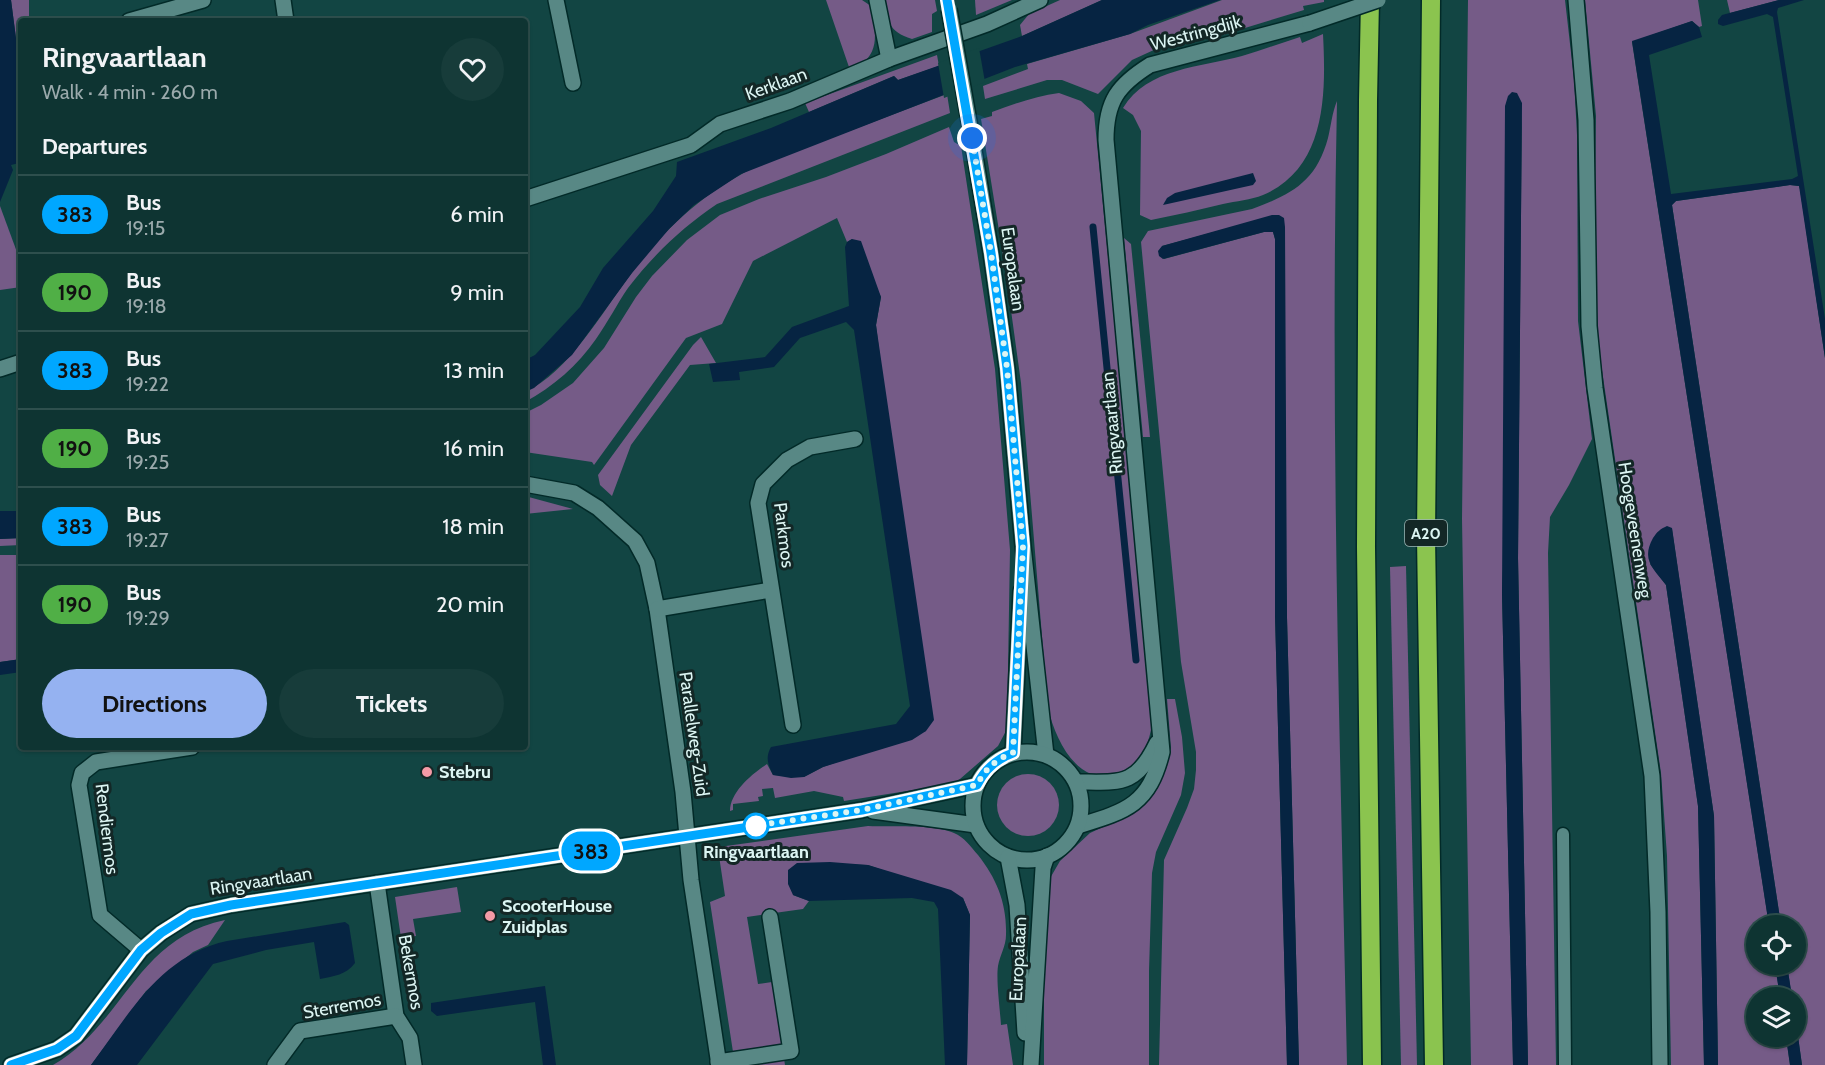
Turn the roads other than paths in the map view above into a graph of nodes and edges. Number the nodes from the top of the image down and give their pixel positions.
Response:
1 (203, 0) edge
2 (283, 0) edge
3 (556, 0) edge
4 (878, 0) edge
5 (1040, 0) edge
6 (1370, 0) edge
7 (1378, 0) edge
8 (1431, 0) edge
9 (1576, 0) edge
10 (177, 4) edge
11 (948, 4) edge
12 (137, 18) edge
13 (286, 18) edge
14 (889, 59) junction
15 (573, 83) dead end
16 (1109, 107) joint
17 (528, 198) edge
18 (18, 363) edge
19 (0, 369) edge
20 (855, 439) dead end
21 (528, 485) edge
22 (1023, 546) junction
23 (771, 590) junction
24 (657, 609) junction
25 (793, 725) dead end
26 (1161, 735) junction
27 (173, 750) edge
28 (1013, 753) junction
29 (1046, 754) junction
30 (1077, 782) junction
31 (977, 785) junction
32 (862, 810) junction
33 (976, 825) junction
34 (1078, 826) junction
35 (1563, 834) dead end
36 (687, 836) junction
37 (1047, 856) junction
38 (1008, 857) junction
39 (377, 883) junction
40 (771, 917) dead end
41 (141, 950) junction
42 (396, 1016) junction
43 (719, 1064) edge
44 (11, 1065) edge
45 (275, 1065) edge
46 (414, 1065) edge
47 (1030, 1065) edge
48 (1371, 1065) edge
49 (1434, 1065) edge
50 (1565, 1065) edge
51 (1660, 1065) edge

1 - 10 street
2 - 13 street
3 - 15 street
4 - 14 street
5 - 14 street, Kerklaan
6 - 48 highway
7 - 16 street, Westringdijk, bridge
8 - 49 highway, A20
9 - 51 street, Hoogeveenenweg
10 - 12 street
11 - 22 street, Europalaan, bridge
14 - 17 street, Kerklaan
16 - 26 street, Ringvaartlaan
18 - 19 street
20 - 23 street, Parkmos
21 - 24 street, Parallelweg-Zuid
22 - 28 street, Europalaan
22 - 29 street, Europalaan
23 - 24 street, Parkmos
23 - 25 street, Parkmos
24 - 36 street, Parallelweg-Zuid
26 - 30 street
26 - 34 street, Ringvaartlaan
27 - 41 street, Rendiermos
28 - 29 street
28 - 31 street
29 - 30 street
30 - 34 street
31 - 32 street, Ringvaartlaan
31 - 33 street
32 - 33 street, Ringvaartlaan
32 - 36 street, Ringvaartlaan
33 - 38 street
34 - 37 street
35 - 50 lane
36 - 39 street, Ringvaartlaan
36 - 43 street, Parallelweg-Zuid
37 - 38 street
37 - 47 street, Europalaan
38 - 47 street, Europalaan
39 - 41 street, Ringvaartlaan
39 - 42 street, Bekermos
40 - 43 street, Parallelweg-Zuid
41 - 44 street, Ringvaartlaan
42 - 45 street, Sterremos
42 - 46 street, Bekermos

